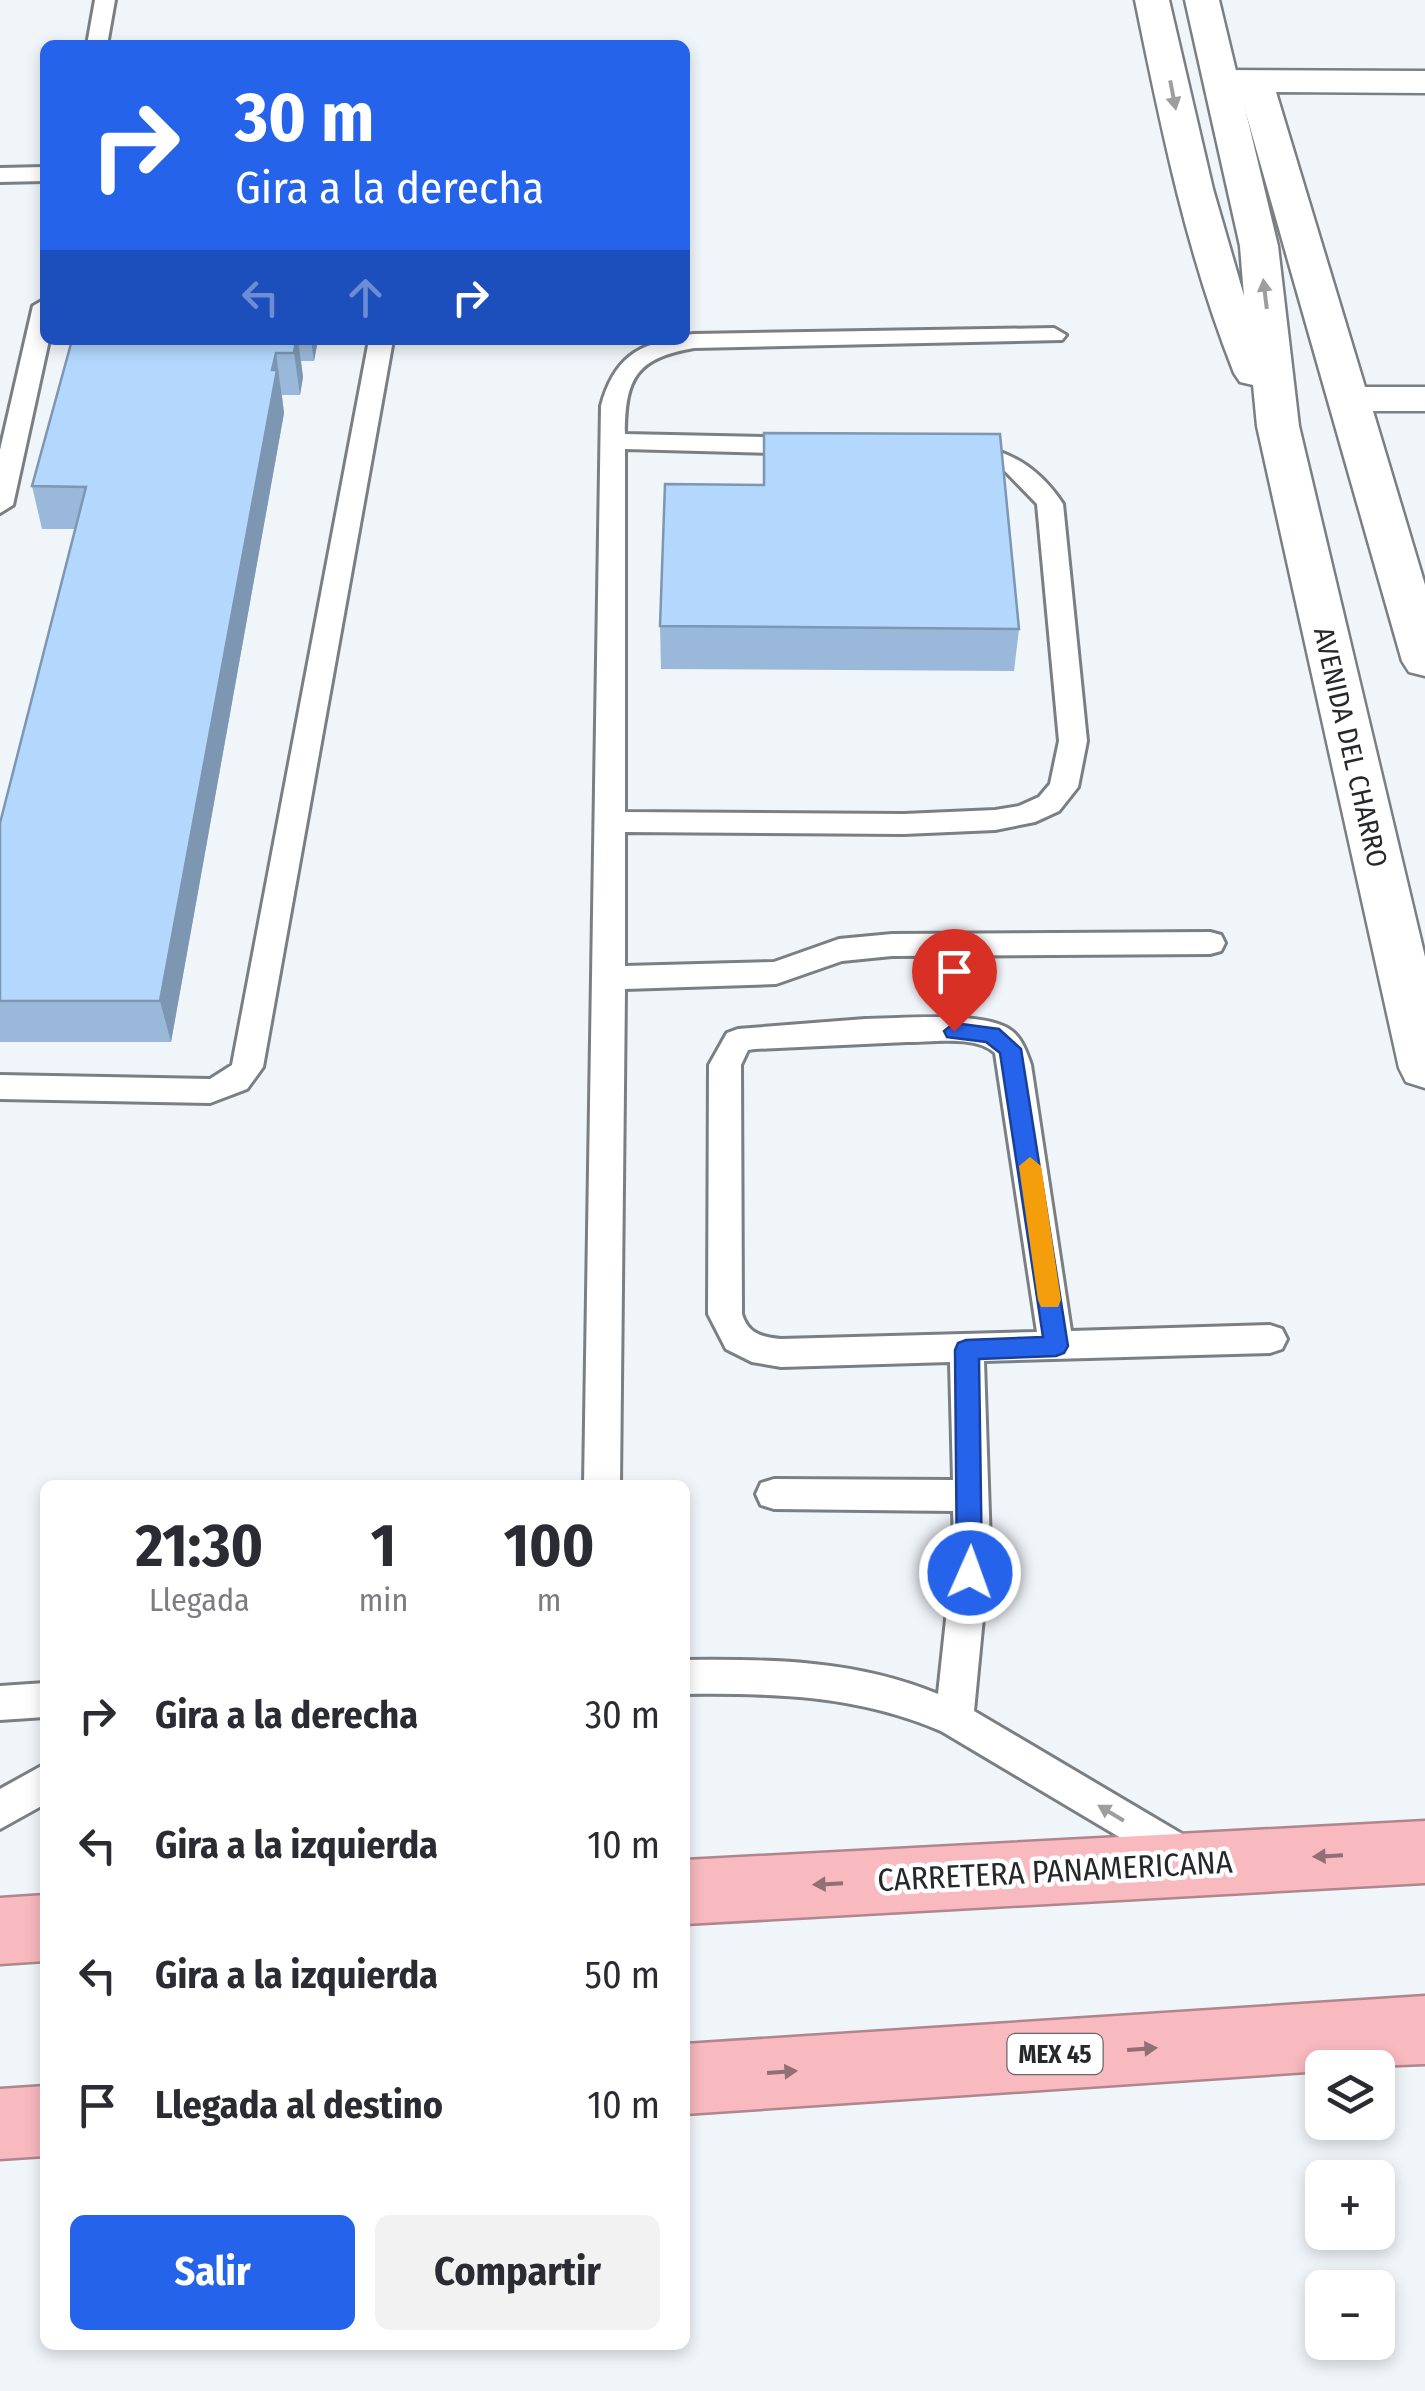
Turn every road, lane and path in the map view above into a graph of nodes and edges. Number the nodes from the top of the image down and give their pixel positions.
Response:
1 (105, 0) edge
2 (1152, 0) edge
3 (1202, 0) edge
4 (98, 40) edge
5 (1239, 81) junction
6 (1425, 82) edge
7 (40, 174) edge
8 (0, 175) edge
9 (40, 328) edge
10 (1054, 335) dead end
11 (690, 341) edge
12 (380, 345) edge
13 (667, 345) edge
14 (1346, 399) junction
15 (1425, 399) edge
16 (1278, 426) junction
17 (613, 442) junction
18 (832, 446) edge
19 (931, 448) edge
20 (0, 505) edge
21 (1425, 661) edge
22 (611, 822) junction
23 (1210, 943) dead end
24 (610, 978) junction
25 (1425, 1068) edge
26 (0, 1087) edge
27 (1270, 1339) dead end
28 (1056, 1346) junction
29 (966, 1350) junction
30 (602, 1480) edge
31 (774, 1494) dead end
32 (971, 1496) junction
33 (690, 1676) edge
34 (40, 1700) edge
35 (0, 1702) edge
36 (954, 1719) junction
37 (40, 1785) edge
38 (0, 1811) edge
39 (1425, 1852) edge
40 (1195, 1863) junction
41 (690, 1892) edge
42 (40, 1928) edge
43 (0, 1931) edge
44 (1425, 2030) edge
45 (690, 2078) edge
46 (40, 2121) edge
47 (0, 2124) edge

1 - 4 lane
2 -> 16 main road, AVENIDA DEL CHARRO
3 - 5 main road, AVENIDA DEL CHARRO
5 - 6 main road
5 - 14 main road
16 -> 5 main road, AVENIDA DEL CHARRO
7 - 8 lane
9 - 20 lane
10 - 11 lane
12 - 26 lane
13 - 17 lane
14 - 15 main road
14 - 21 main road
16 - 25 main road, AVENIDA DEL CHARRO
17 - 18 lane
17 - 22 lane
19 - 22 lane
22 - 24 lane
23 - 24 lane
24 - 30 lane
27 - 28 lane
28 - 29 lane
28 - 29 lane
29 - 32 lane
31 - 32 lane
32 - 36 lane
33 - 36 lane
34 - 35 lane
40 -> 36 lane
37 - 38 lane
39 -> 40 highway, CARRETERA PANAMERICANA
40 -> 41 highway, CARRETERA PANAMERICANA
42 - 43 highway
45 -> 44 highway, MEX 45
46 - 47 highway

